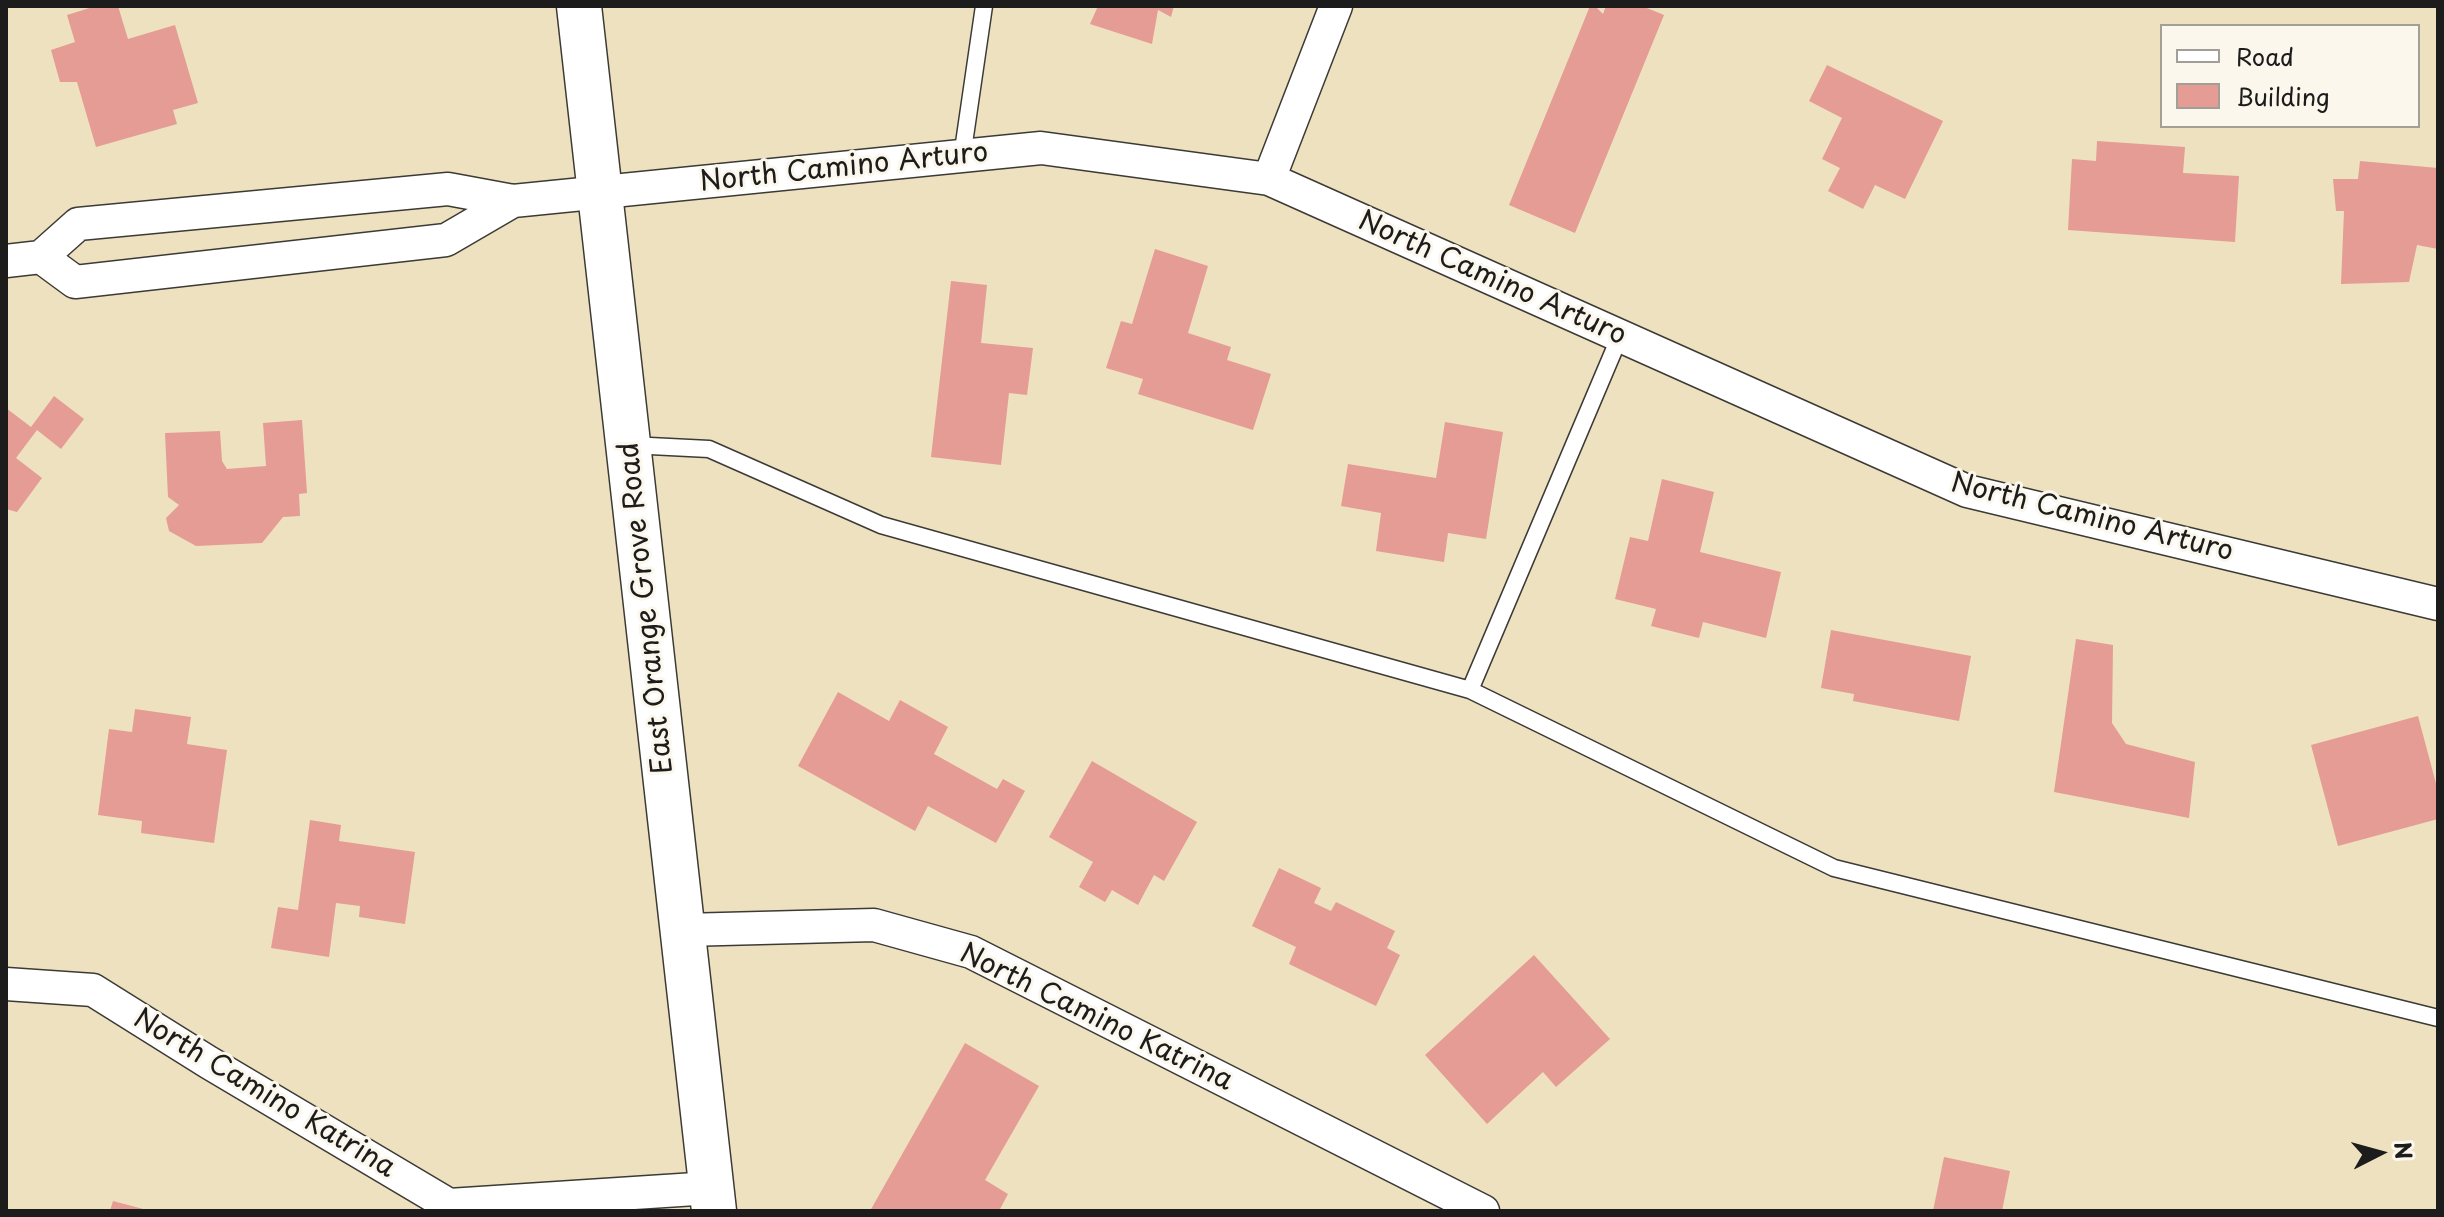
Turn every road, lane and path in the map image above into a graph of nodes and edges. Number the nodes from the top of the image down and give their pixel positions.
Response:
1 (579, 6) edge
2 (984, 6) edge
3 (1336, 6) edge
4 (962, 157) junction
5 (1269, 179) junction
6 (599, 192) junction
7 (513, 201) junction
8 (41, 257) junction
9 (6, 261) edge
10 (1620, 336) junction
11 (629, 445) junction
12 (2438, 604) edge
13 (1470, 690) junction
14 (684, 930) junction
15 (6, 984) edge
16 (2438, 1018) edge
17 (713, 1199) edge
18 (1483, 1211) edge

1 - 6 main road, East Orange Grove Road
2 - 4 lane
3 - 5 street
4 - 5 street, North Camino Arturo
4 - 6 street, North Camino Arturo
5 - 10 street, North Camino Arturo
6 - 7 street, North Camino Arturo
6 - 11 main road, East Orange Grove Road
7 - 8 street, North Camino Arturo
7 - 8 street, North Camino Arturo
8 - 9 street
10 - 12 street, North Camino Arturo
10 - 13 lane
11 - 13 lane
11 - 14 main road, East Orange Grove Road
13 - 16 lane
14 - 17 main road, East Orange Grove Road
14 - 18 street, North Camino Katrina
15 - 17 street, North Camino Katrina

